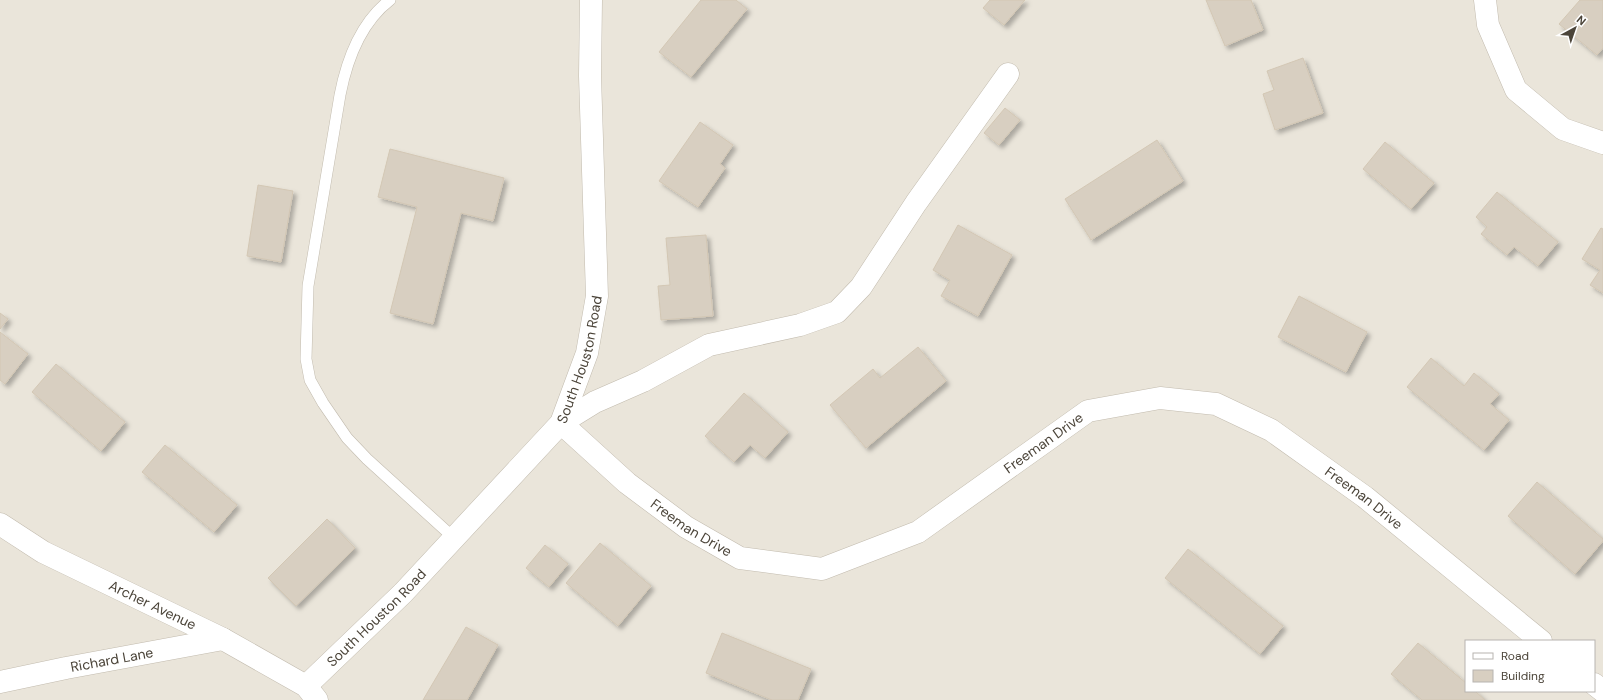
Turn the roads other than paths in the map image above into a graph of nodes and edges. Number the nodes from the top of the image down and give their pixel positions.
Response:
1 (390, 0) edge
2 (591, 0) edge
3 (1485, 0) edge
4 (1008, 74) dead end
5 (1603, 143) edge
6 (561, 423) junction
7 (0, 524) edge
8 (454, 538) junction
9 (223, 639) junction
10 (1540, 640) edge
11 (0, 682) edge
12 (1595, 685) edge
13 (1603, 692) edge
14 (311, 695) edge

1 - 8 lane
2 - 6 street, South Houston Road
3 - 5 street
4 - 6 street
6 - 8 street, South Houston Road
6 - 10 street, Freeman Drive
7 - 9 street, Archer Avenue
8 - 14 street, South Houston Road
9 - 11 street, Richard Lane
9 - 14 street, Archer Avenue
12 - 13 street

